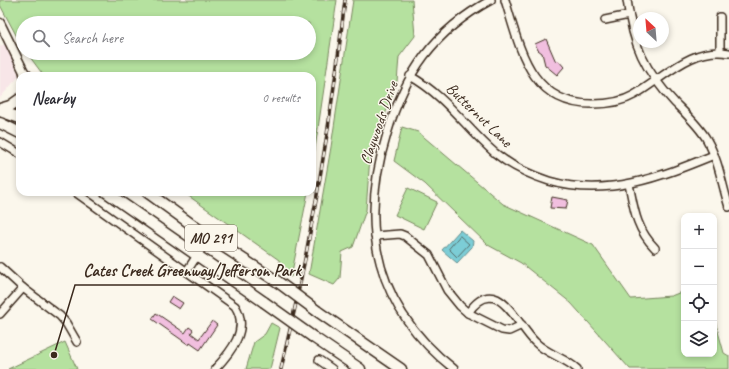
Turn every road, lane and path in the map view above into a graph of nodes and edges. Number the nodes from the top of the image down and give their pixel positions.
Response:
1 (491, 0) edge
2 (505, 0) edge
3 (627, 0) edge
4 (629, 15) junction
5 (720, 17) dead end
6 (605, 20) dead end
7 (0, 23) edge
8 (720, 51) junction
9 (729, 53) edge
10 (16, 56) edge
11 (18, 60) edge
12 (24, 72) edge
13 (410, 76) junction
14 (656, 80) junction
15 (16, 102) edge
16 (0, 110) edge
17 (16, 116) edge
18 (0, 123) edge
19 (16, 131) edge
20 (0, 142) edge
21 (16, 152) edge
22 (714, 155) junction
23 (629, 184) junction
24 (81, 196) edge
25 (112, 196) edge
26 (153, 196) edge
27 (728, 197) edge
28 (729, 207) edge
29 (375, 236) junction
30 (209, 237) junction
31 (655, 248) dead end
32 (196, 256) junction
33 (0, 267) edge
34 (187, 271) junction
35 (23, 288) junction
36 (468, 313) junction
37 (0, 314) edge
38 (522, 325) junction
39 (76, 342) dead end
40 (319, 360) dead end
41 (214, 369) edge
42 (332, 369) edge
43 (360, 369) edge
44 (401, 369) edge
45 (454, 369) edge
46 (577, 369) edge

1 - 13 street, Claywoods Drive
2 - 14 street
3 - 4 street
4 - 6 street
4 - 14 street
5 - 8 street
7 - 10 main road
8 - 9 street
8 - 14 street
11 - 12 main road
13 - 23 street, Butternut Lane
13 - 29 street, Claywoods Drive
14 - 22 street
15 - 16 highway
16 - 17 highway
18 - 19 highway
20 - 21 street
22 - 23 street, Butternut Lane
22 - 27 street
23 - 31 street
24 - 34 street
25 - 32 highway, MO 291
26 - 30 highway, MO 291
27 - 28 street
29 - 36 street
29 - 45 street, Claywoods Drive
30 - 32 street
30 - 44 highway, MO 291, bridge
32 - 34 street
32 - 43 highway, MO 291, bridge
33 - 35 street
34 - 41 street
35 - 37 street
35 - 39 street
36 - 38 street
36 - 38 street
38 - 46 street
40 - 42 street

